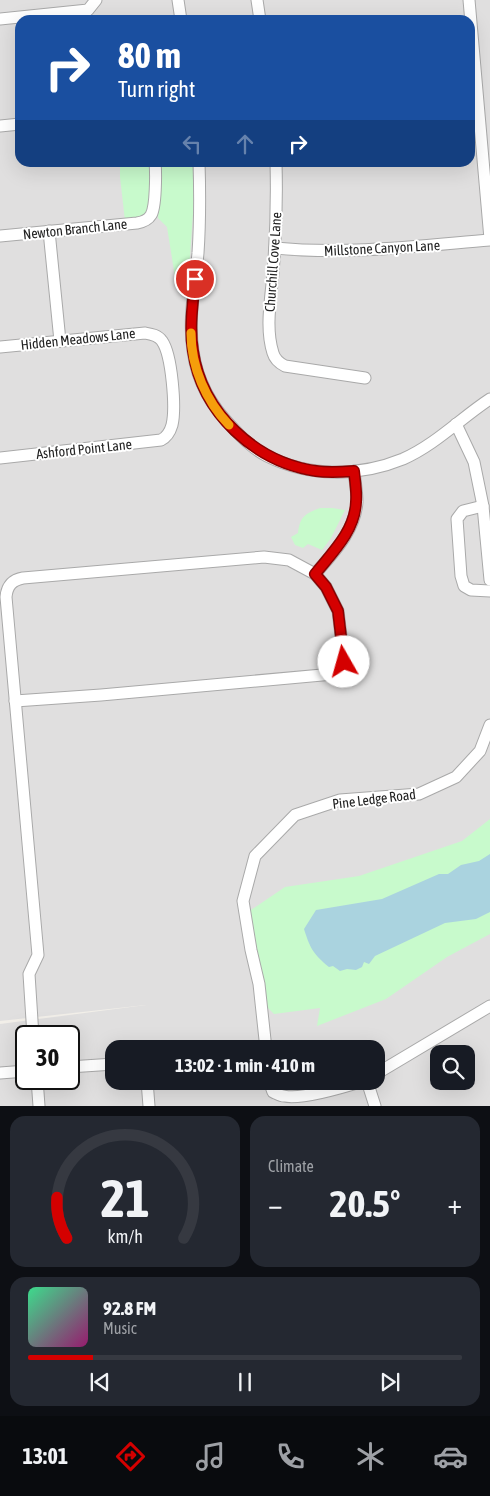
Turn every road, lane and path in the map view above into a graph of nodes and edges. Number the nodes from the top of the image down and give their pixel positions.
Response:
1 (96, 0) edge
2 (178, 0) edge
3 (258, 0) edge
4 (469, 0) edge
5 (54, 15) edge
6 (180, 15) edge
7 (260, 15) edge
8 (471, 15) edge
9 (0, 19) edge
10 (15, 19) edge
11 (475, 42) edge
12 (484, 106) edge
13 (15, 124) edge
14 (0, 126) edge
15 (155, 167) edge
16 (199, 167) edge
17 (276, 167) edge
18 (50, 232) junction
19 (0, 236) edge
20 (490, 240) edge
21 (275, 248) junction
22 (60, 341) junction
23 (0, 347) edge
24 (365, 378) dead end
25 (490, 400) edge
26 (456, 424) junction
27 (166, 437) joint
28 (0, 458) edge
29 (354, 471) junction
30 (483, 506) junction
31 (315, 574) junction
32 (490, 580) edge
33 (490, 590) edge
34 (15, 702) junction
35 (490, 725) edge
36 (490, 1006) edge
37 (32, 1025) edge
38 (265, 1040) edge
39 (105, 1065) edge
40 (80, 1066) edge
41 (385, 1069) edge
42 (15, 1072) edge
43 (0, 1073) edge
44 (37, 1090) edge
45 (148, 1090) edge
46 (271, 1090) edge
47 (330, 1090) edge
48 (370, 1090) edge
49 (39, 1106) edge
50 (149, 1106) edge
51 (374, 1106) edge

1 - 5 street
2 - 6 street
3 - 7 street
4 - 8 street
9 - 10 street
11 - 12 street
12 - 20 street
13 - 14 street
15 - 18 street, Newton Branch Lane
16 - 29 street
17 - 21 street, Churchill Cove Lane
18 - 19 street, Newton Branch Lane
18 - 22 street
20 - 21 street, Millstone Canyon Lane
21 - 24 street, Churchill Cove Lane
22 - 23 street, Hidden Meadows Lane
22 - 27 street, Hidden Meadows Lane
25 - 26 street
26 - 29 street
26 - 30 street
27 - 28 street, Ashford Point Lane
29 - 31 street
30 - 32 street
30 - 33 street
31 - 34 street
31 - 34 street
34 - 37 street
35 - 38 street, Pine Ledge Road
36 - 41 street
39 - 40 street
42 - 43 street
44 - 49 street
45 - 50 street
46 - 47 street
48 - 51 street

